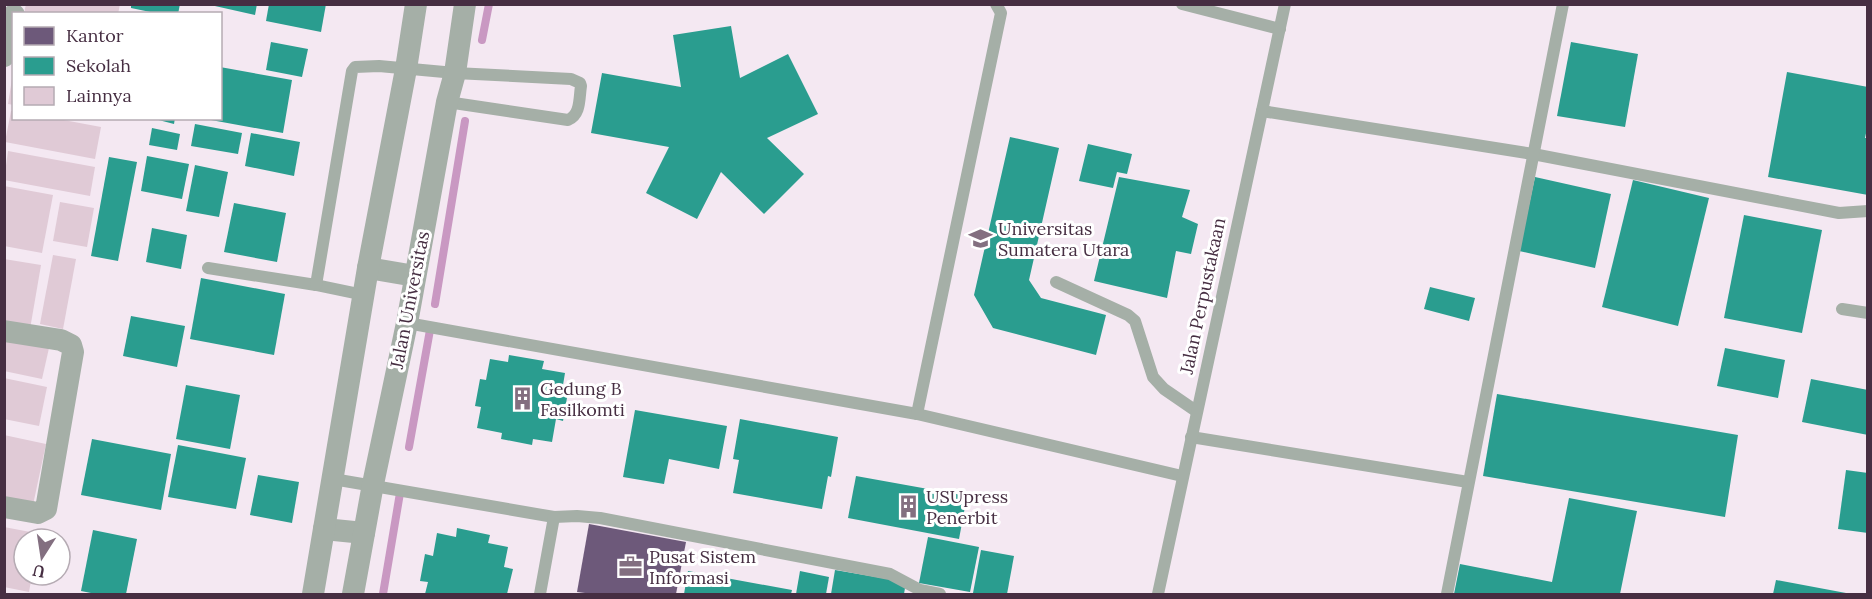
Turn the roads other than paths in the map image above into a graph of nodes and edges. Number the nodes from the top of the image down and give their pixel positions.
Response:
1 (417, 4) edge
2 (465, 4) edge
3 (996, 4) edge
4 (1182, 4) edge
5 (1286, 4) edge
6 (1563, 4) edge
7 (12, 22) edge
8 (1280, 29) junction
9 (4, 56) edge
10 (406, 69) junction
11 (455, 73) junction
12 (447, 102) junction
13 (1262, 111) junction
14 (1533, 154) junction
15 (1868, 211) edge
16 (208, 268) dead end
17 (368, 268) junction
18 (415, 276) junction
19 (1056, 282) dead end
20 (316, 285) junction
21 (364, 295) junction
22 (1842, 309) dead end
23 (1868, 313) edge
24 (407, 323) junction
25 (4, 331) edge
26 (1196, 411) junction
27 (917, 414) junction
28 (1191, 437) junction
29 (1182, 476) junction
30 (333, 479) junction
31 (1468, 483) junction
32 (373, 484) junction
33 (4, 507) edge
34 (554, 517) junction
35 (324, 530) junction
36 (364, 533) junction
37 (313, 594) edge
38 (353, 594) edge
39 (540, 594) edge
40 (940, 594) edge
41 (1158, 594) edge
42 (1447, 594) edge

1 - 10 street
2 - 11 street, Jalan Universitas
3 - 27 lane
4 - 8 lane
5 - 8 lane, Jalan Perpustakaan
6 - 14 lane
7 - 9 street
8 - 13 lane, Jalan Perpustakaan
10 - 11 lane
10 - 17 street
10 - 20 lane
11 - 12 street, Jalan Universitas
11 - 12 lane
12 - 18 street, Jalan Universitas
13 - 14 lane
13 - 26 lane, Jalan Perpustakaan
14 - 15 lane
14 - 31 lane
16 - 20 lane
17 - 18 street
17 - 21 street
18 - 24 street, Jalan Universitas
19 - 26 lane
20 - 21 lane
21 - 30 street
22 - 23 lane
24 - 27 lane
24 - 32 street, Jalan Universitas
25 - 33 street
26 - 28 lane, Jalan Perpustakaan
27 - 29 lane
28 - 29 lane, Jalan Perpustakaan
28 - 31 lane
29 - 41 lane, Jalan Perpustakaan
30 - 32 lane
30 - 35 street
31 - 42 lane
32 - 34 lane
32 - 36 street, Jalan Universitas
34 - 39 lane
34 - 40 lane
35 - 36 street
35 - 37 street
36 - 38 street, Jalan Universitas

